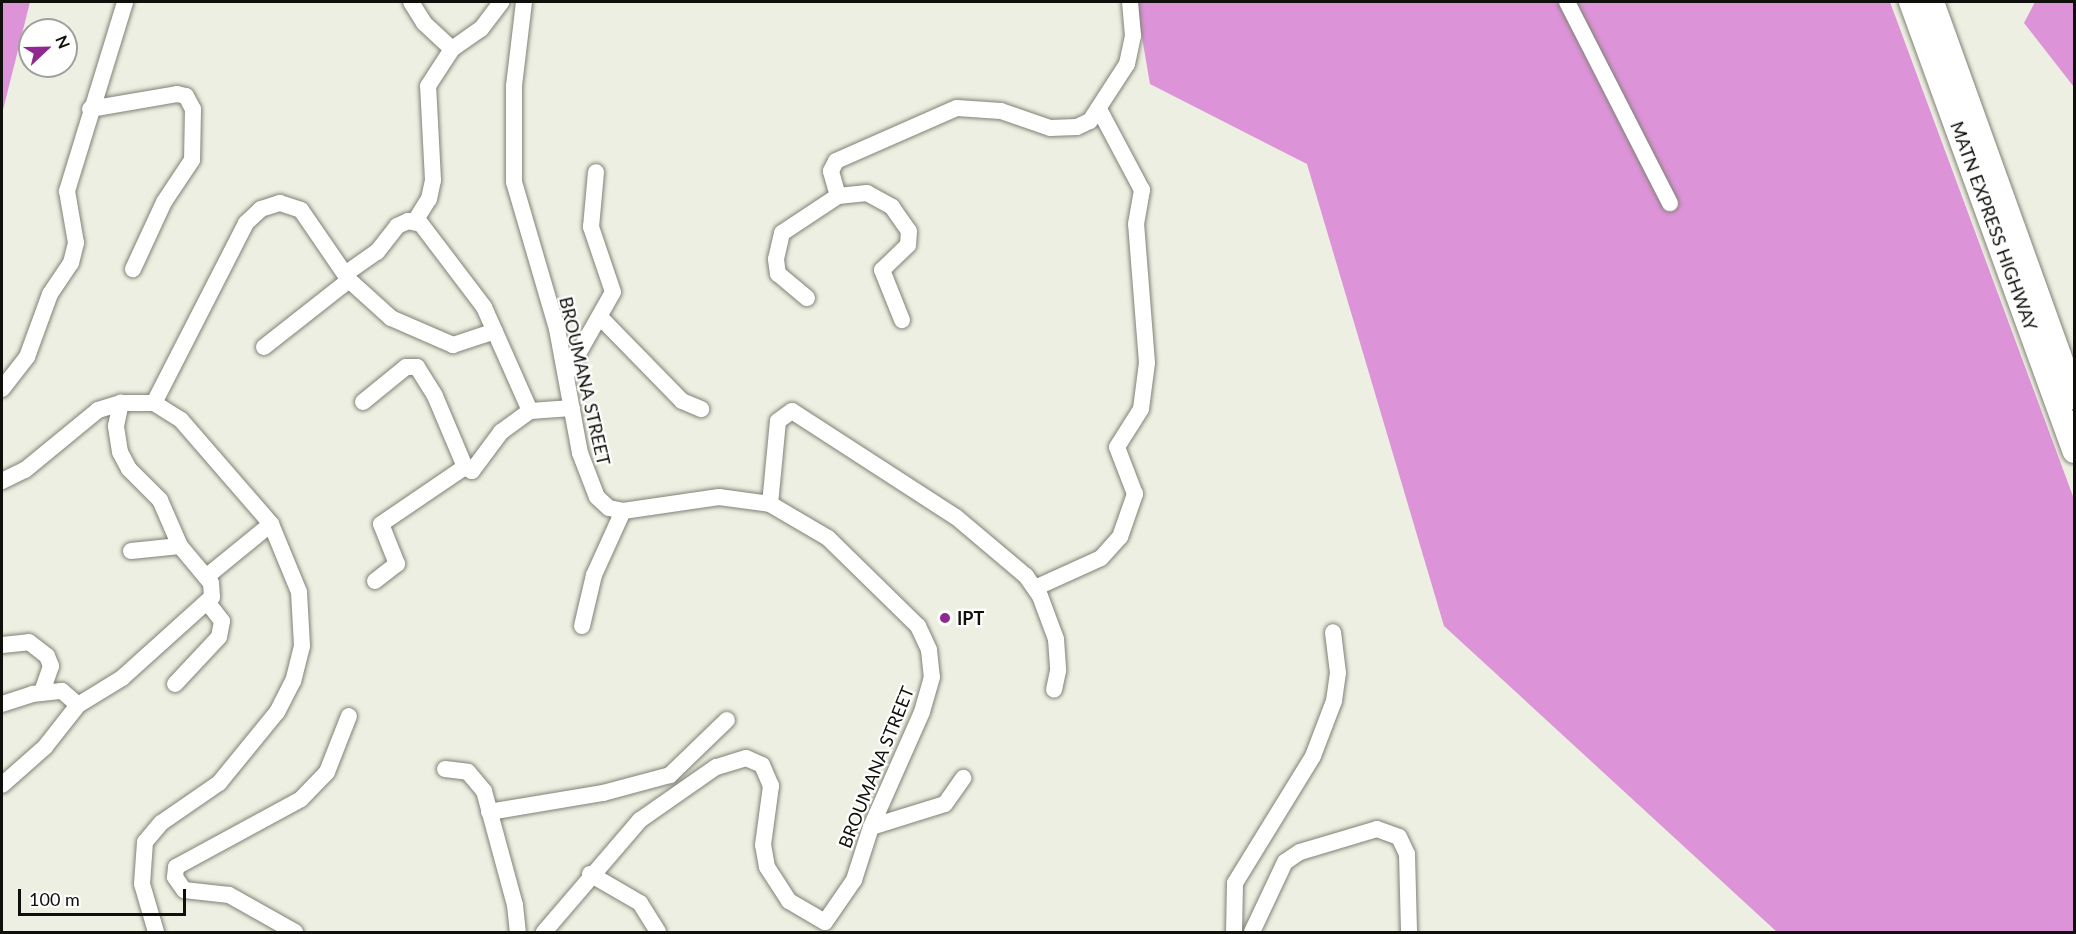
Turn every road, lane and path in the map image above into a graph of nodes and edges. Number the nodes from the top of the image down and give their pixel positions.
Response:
1 (125, 2) edge
2 (411, 2) edge
3 (501, 2) edge
4 (524, 2) edge
5 (1130, 2) edge
6 (1567, 2) edge
7 (1911, 2) edge
8 (1932, 2) edge
9 (452, 49) junction
10 (90, 109) junction
11 (1099, 109) junction
12 (596, 172) dead end
13 (838, 196) junction
14 (1670, 203) dead end
15 (415, 221) junction
16 (133, 269) dead end
17 (347, 277) junction
18 (807, 298) dead end
19 (601, 318) junction
20 (902, 320) dead end
21 (495, 331) junction
22 (264, 347) dead end
23 (566, 375) junction
24 (2, 389) edge
25 (2074, 397) edge
26 (363, 402) dead end
27 (121, 403) junction
28 (154, 403) junction
29 (572, 408) junction
30 (701, 409) dead end
31 (530, 411) junction
32 (2074, 451) edge
33 (465, 467) junction
34 (2, 481) edge
35 (770, 504) junction
36 (623, 511) junction
37 (271, 524) junction
38 (180, 546) junction
39 (131, 551) dead end
40 (206, 577) junction
41 (375, 582) dead end
42 (1035, 588) junction
43 (208, 603) junction
44 (582, 626) dead end
45 (1333, 632) dead end
46 (2, 645) edge
47 (176, 684) dead end
48 (1054, 690) dead end
49 (42, 692) junction
50 (2, 704) edge
51 (78, 705) junction
52 (349, 716) dead end
53 (727, 720) dead end
54 (445, 769) dead end
55 (679, 771) junction
56 (700, 778) junction
57 (963, 778) dead end
58 (2, 785) edge
59 (489, 812) junction
60 (871, 827) junction
61 (590, 874) junction
62 (828, 927) edge
63 (156, 933) edge
64 (294, 933) edge
65 (518, 933) edge
66 (544, 933) edge
67 (658, 933) edge
68 (1234, 933) edge
69 (1252, 933) edge
70 (1409, 933) edge

1 - 10 street
2 - 9 street
3 - 9 street
4 - 23 street, BROUMANA STREET
5 - 11 street
6 - 14 street
7 - 32 highway, MATN EXPRESS HIGHWAY
8 - 25 highway, MATN EXPRESS HIGHWAY
9 - 15 street
10 - 16 street
10 - 24 street
11 - 13 street
11 - 42 street
12 - 19 street
13 - 18 street
13 - 20 street
15 - 17 street
15 - 21 street
17 - 21 street
17 - 22 street
17 - 28 street
19 - 23 street
19 - 30 street
21 - 31 street
23 - 29 street, BROUMANA STREET
26 - 33 street
27 - 28 street
27 - 34 street
27 - 38 street
28 - 37 street
29 - 31 street
29 - 36 street, BROUMANA STREET
31 - 33 street
33 - 41 street
35 - 36 street, BROUMANA STREET
35 - 42 street
35 - 60 street, BROUMANA STREET
36 - 44 street
37 - 40 street
37 - 63 street
38 - 39 street
38 - 40 street
40 - 43 street
42 - 48 street
43 - 47 street
43 - 51 street
45 - 68 street
46 - 49 street
49 - 50 street
49 - 51 street
51 - 58 street
52 - 64 street
53 - 55 street
54 - 59 street
55 - 56 street
55 - 59 street
56 - 61 street, BROUMANA STREET
56 - 62 street, BROUMANA STREET
57 - 60 street
59 - 65 street
60 - 62 street, BROUMANA STREET
61 - 66 street, BROUMANA STREET
61 - 67 street
69 - 70 street

